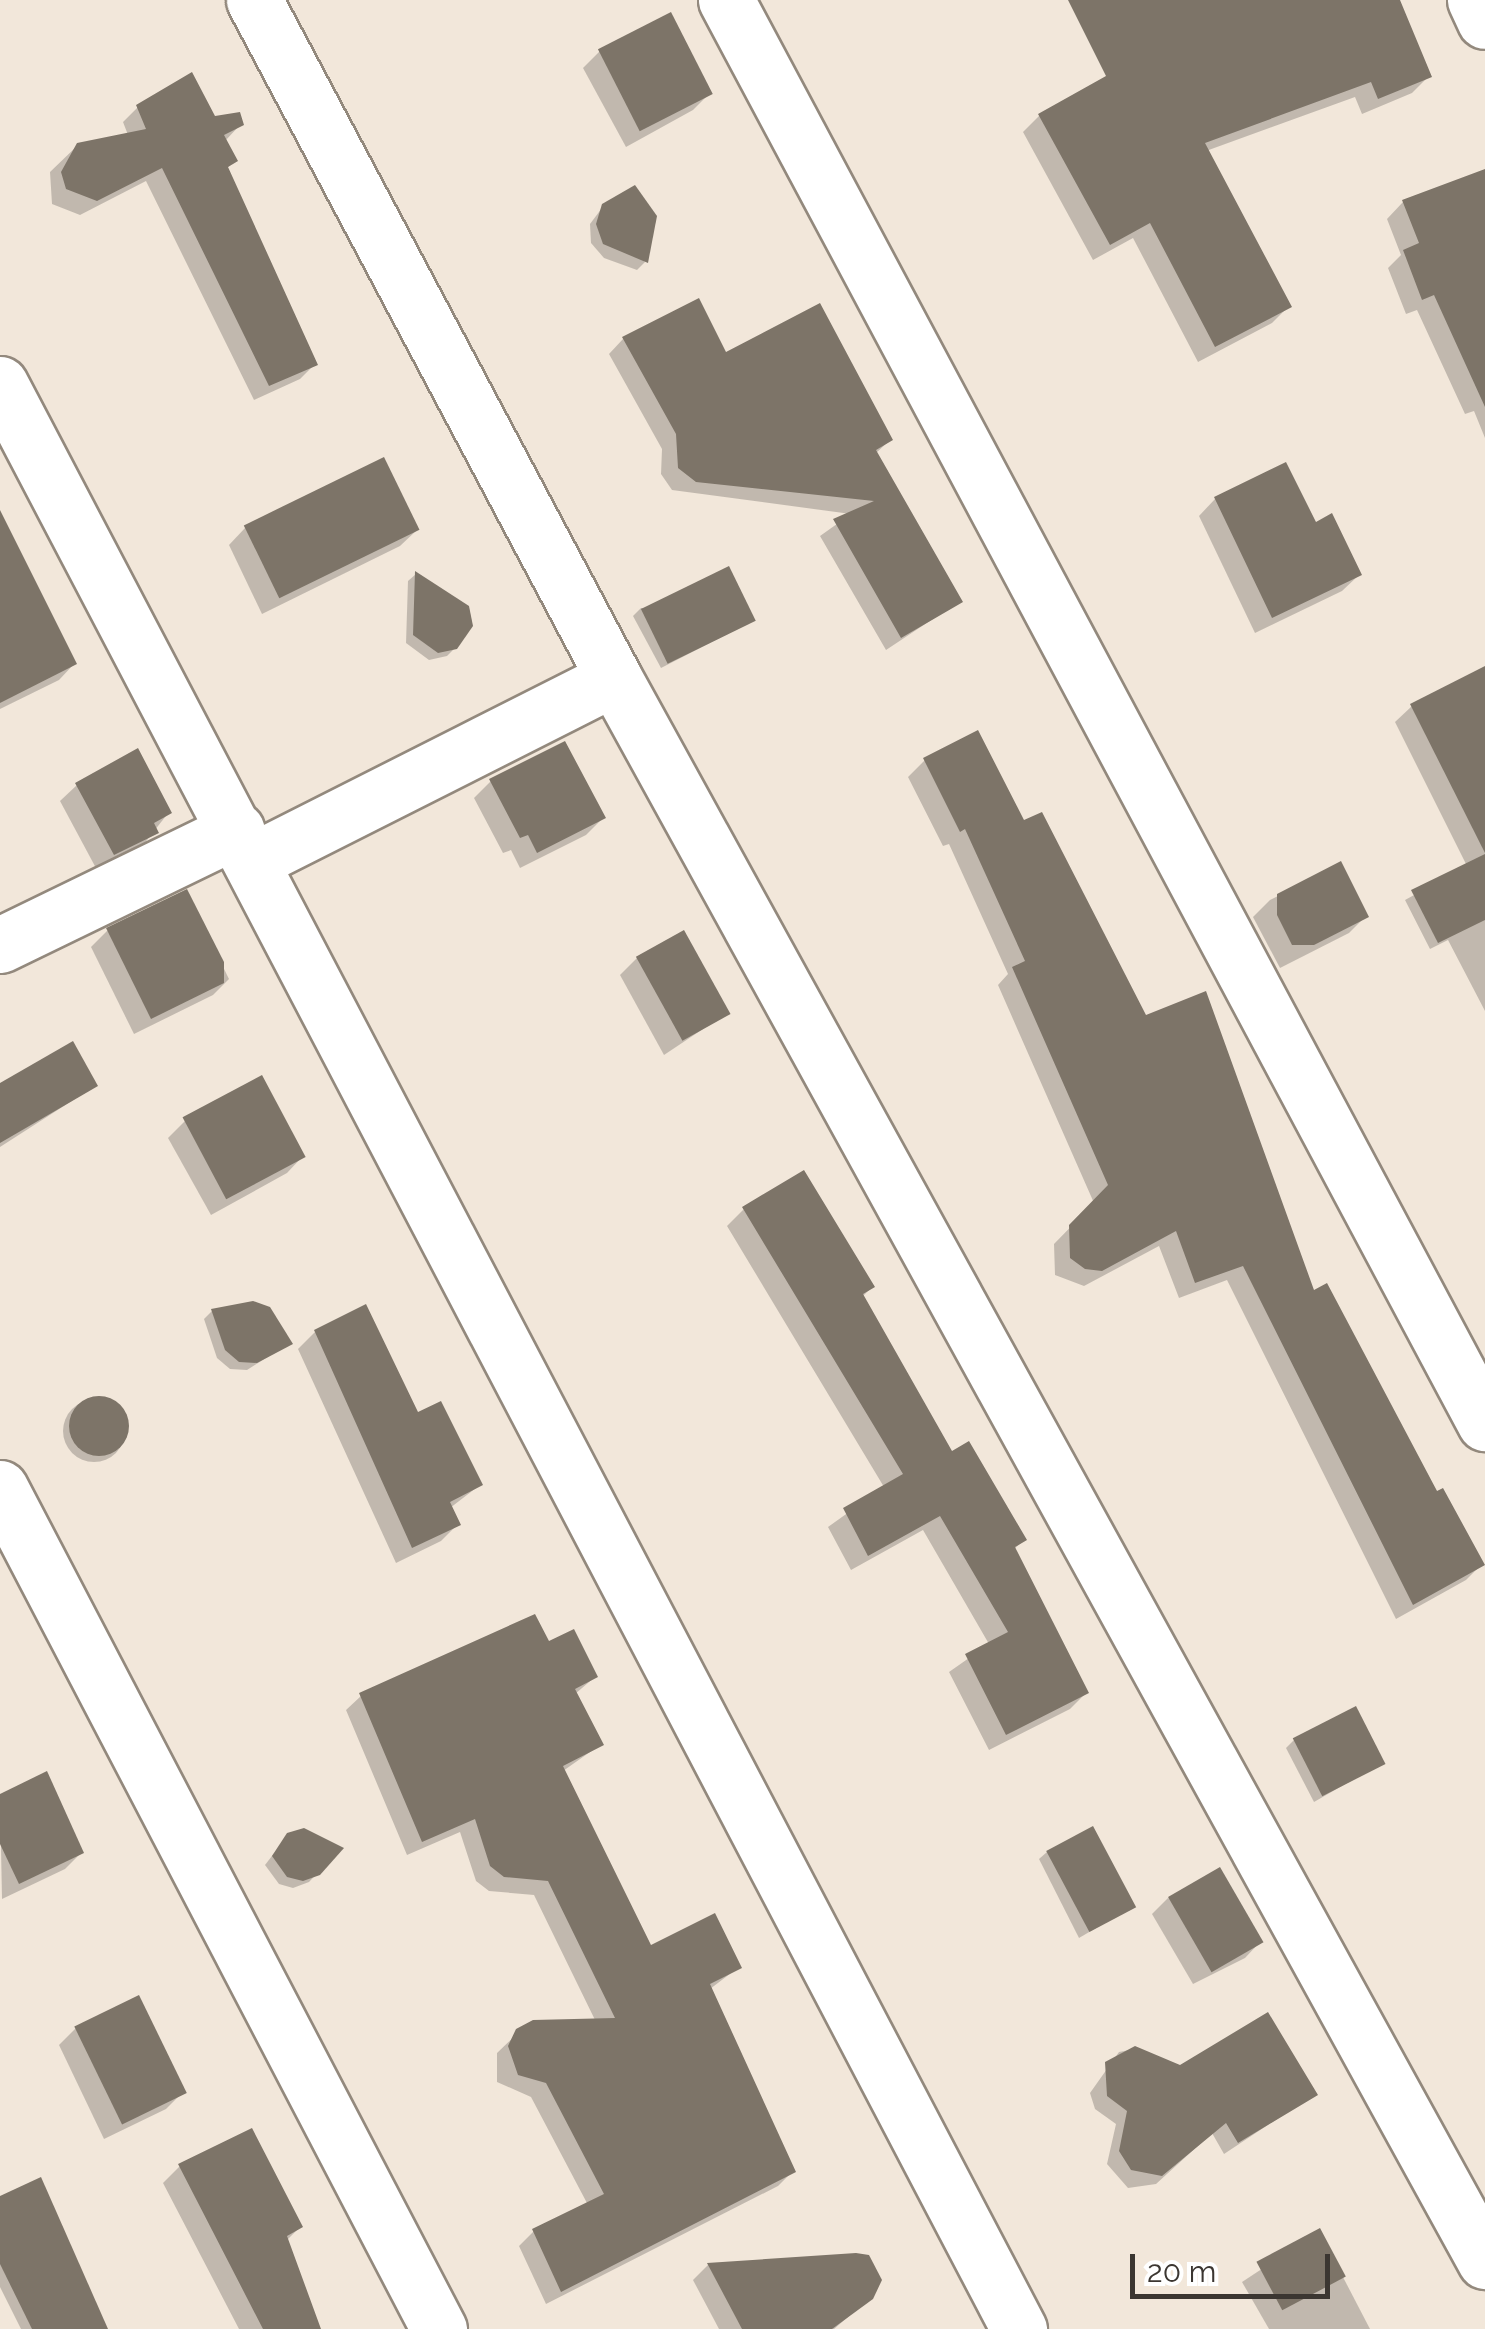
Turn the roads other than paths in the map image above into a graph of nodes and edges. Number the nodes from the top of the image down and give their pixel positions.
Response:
1 (254, 0) edge
2 (726, 0) edge
3 (1476, 0) edge
4 (1485, 22) edge
5 (0, 384) edge
6 (614, 678) junction
7 (246, 845) junction
8 (0, 945) edge
9 (1485, 1424) edge
10 (0, 1488) edge
11 (1485, 2261) edge
12 (439, 2329) edge
13 (1018, 2329) edge

1 - 6 street
2 - 9 street
3 - 4 street
5 - 7 street
6 - 7 street
6 - 11 street
7 - 8 street
7 - 13 street
10 - 12 street

